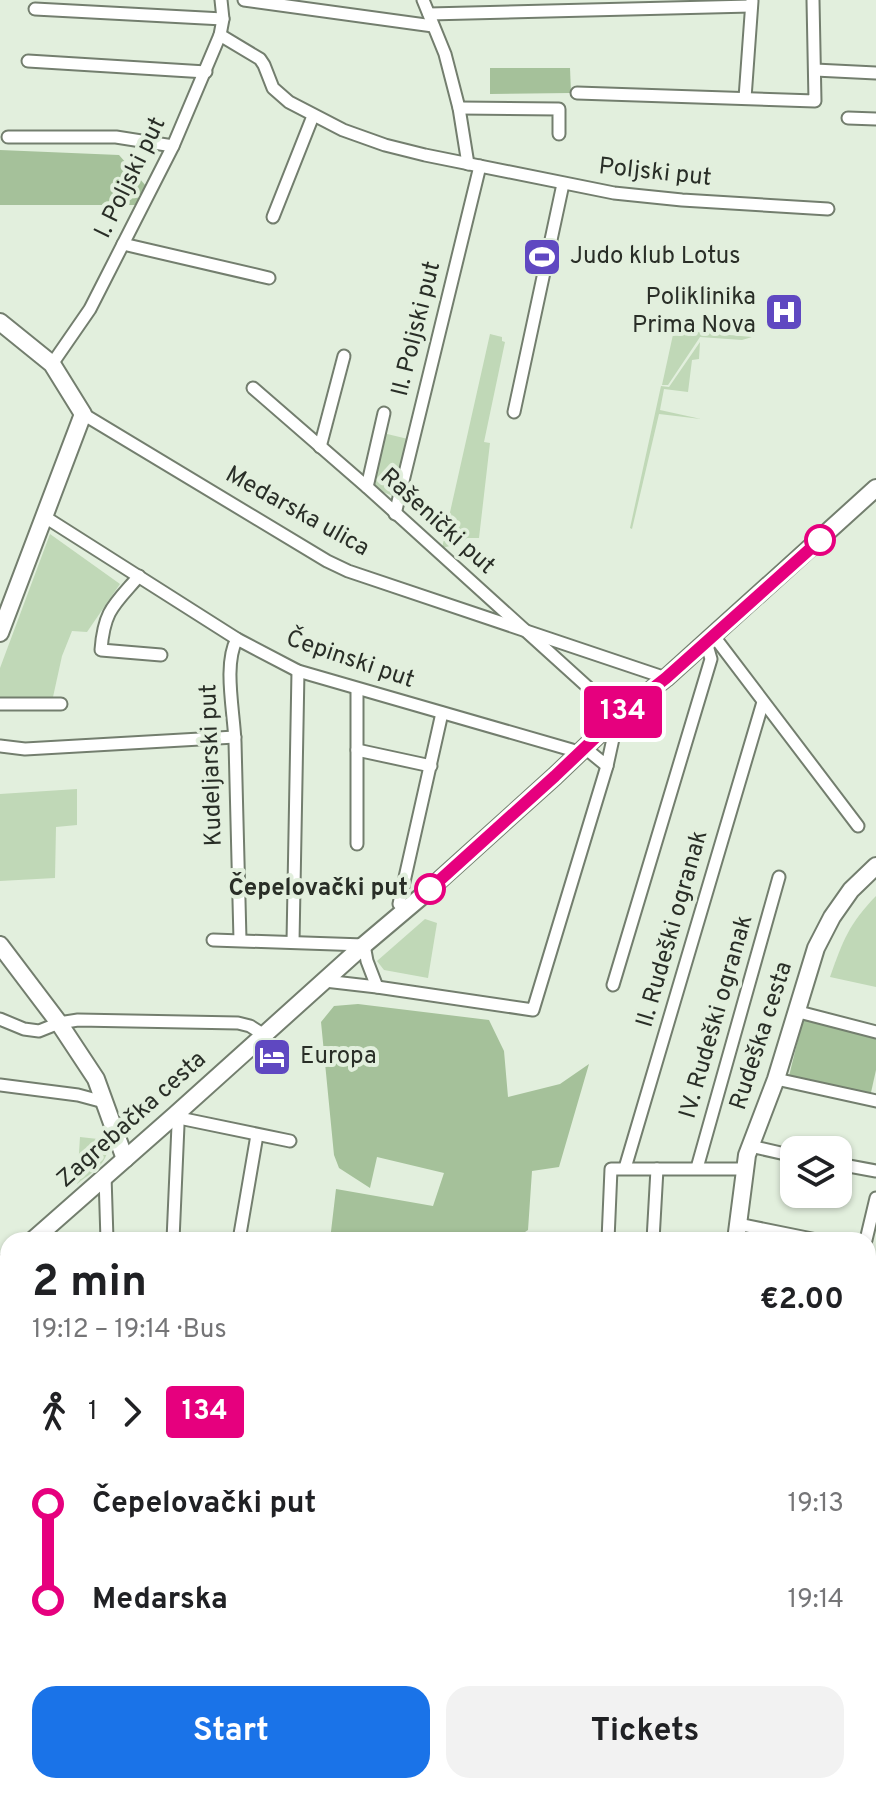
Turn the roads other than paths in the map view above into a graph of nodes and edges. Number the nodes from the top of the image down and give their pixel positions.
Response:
1 (221, 0) edge
2 (244, 0) edge
3 (423, 0) edge
4 (813, 0) edge
5 (752, 3) edge
6 (35, 9) dead end
7 (223, 19) junction
8 (431, 20) junction
9 (220, 35) junction
10 (28, 61) dead end
11 (815, 70) junction
12 (206, 72) junction
13 (876, 73) edge
14 (577, 93) dead end
15 (745, 98) junction
16 (459, 108) junction
17 (313, 116) junction
18 (848, 118) dead end
19 (876, 119) edge
20 (559, 134) dead end
21 (8, 137) dead end
22 (173, 146) junction
23 (474, 165) junction
24 (563, 184) junction
25 (828, 209) dead end
26 (273, 217) dead end
27 (123, 244) junction
28 (269, 278) dead end
29 (0, 322) edge
30 (344, 356) dead end
31 (52, 364) junction
32 (253, 388) dead end
33 (514, 412) dead end
34 (384, 413) dead end
35 (83, 414) junction
36 (320, 447) junction
37 (367, 487) junction
38 (876, 488) edge
39 (395, 514) junction
40 (45, 517) junction
41 (139, 576) junction
42 (525, 629) junction
43 (0, 633) edge
44 (710, 638) junction
45 (237, 639) junction
46 (161, 655) dead end
47 (298, 671) junction
48 (666, 678) junction
49 (357, 689) junction
50 (763, 702) junction
51 (0, 704) edge
52 (61, 704) dead end
53 (442, 713) junction
54 (618, 716) junction
55 (235, 737) junction
56 (0, 746) edge
57 (357, 750) junction
58 (581, 752) junction
59 (431, 766) junction
60 (607, 766) junction
61 (858, 826) dead end
62 (357, 844) dead end
63 (876, 866) edge
64 (779, 877) dead end
65 (399, 904) dead end
66 (213, 940) dead end
67 (240, 940) junction
68 (293, 942) junction
69 (0, 945) edge
70 (364, 945) junction
71 (325, 981) junction
72 (613, 985) dead end
73 (377, 987) junction
74 (795, 1011) junction
75 (0, 1019) edge
76 (59, 1023) junction
77 (876, 1032) edge
78 (264, 1035) junction
79 (776, 1079) junction
80 (0, 1085) edge
81 (876, 1101) edge
82 (104, 1102) junction
83 (175, 1115) junction
84 (257, 1135) junction
85 (290, 1141) dead end
86 (750, 1146) junction
87 (780, 1153) edge
88 (125, 1159) junction
89 (852, 1167) edge
90 (625, 1168) junction
91 (697, 1168) junction
92 (657, 1169) junction
93 (745, 1169) junction
94 (876, 1171) edge
95 (105, 1176) junction
96 (876, 1198) edge
97 (42, 1232) edge
98 (107, 1232) edge
99 (173, 1232) edge
100 (240, 1232) edge
101 (608, 1232) edge
102 (653, 1232) edge
103 (737, 1232) edge
104 (868, 1232) edge

1 - 7 street, I. Poljski put
2 - 8 street
3 - 8 street, II. Poljski put
4 - 11 street
5 - 8 street
5 - 15 street
6 - 7 street
7 - 9 street, I. Poljski put
8 - 16 street, II. Poljski put
9 - 12 street, I. Poljski put
9 - 17 street
10 - 12 street
11 - 13 street
11 - 15 street
12 - 22 street, I. Poljski put
14 - 15 street
16 - 20 street
16 - 23 street, II. Poljski put
17 - 23 street
17 - 26 street
18 - 19 street
21 - 22 street
22 - 27 street, I. Poljski put
23 - 24 street, Poljski put
23 - 39 street, II. Poljski put
24 - 25 street, Poljski put
24 - 33 street
27 - 28 street
27 - 31 street, I. Poljski put
29 - 31 street, Medarska ulica
30 - 36 street
31 - 35 street, Medarska ulica
32 - 36 street, Rašenički put
34 - 37 street
35 - 40 street
35 - 42 street, Medarska ulica
36 - 37 street, Rašenički put
37 - 39 street, Rašenički put
38 - 44 street, Zagrebačka cesta
39 - 42 street, Rašenički put
40 - 41 street, Čepinski put
40 - 43 street
41 - 45 street, Čepinski put
41 - 46 street
42 - 48 street, Medarska ulica
42 - 54 street, Rašenički put
44 - 48 street, Zagrebačka cesta
44 - 50 street
44 - 72 street
45 - 47 street, Čepinski put
45 - 55 street, Kudeljarski put
47 - 49 street, Čepinski put
47 - 68 street
48 - 54 street, Zagrebačka cesta
49 - 53 street, Čepinski put
49 - 57 street
50 - 61 street
50 - 90 street, II. Rudeški ogranak
51 - 52 street
53 - 58 street, Čepinski put
53 - 59 street
54 - 58 street, Zagrebačka cesta
54 - 60 street
55 - 56 street
55 - 67 street, Kudeljarski put
57 - 59 street
57 - 62 street
58 - 60 street
58 - 70 street, Zagrebačka cesta
59 - 65 street
60 - 73 street
63 - 74 street, Rudeška cesta
64 - 91 street, IV. Rudeški ogranak
66 - 67 street
67 - 68 street
68 - 70 street
69 - 76 street
70 - 71 street, Zagrebačka cesta
70 - 73 street
71 - 73 street
71 - 78 street, Zagrebačka cesta
74 - 77 street
74 - 79 street, Rudeška cesta
75 - 76 street, Zagrebačka cesta
76 - 78 street, Zagrebačka cesta
76 - 82 street
78 - 83 street, Zagrebačka cesta
79 - 81 street
79 - 86 street, Rudeška cesta
80 - 82 street
82 - 88 street
83 - 84 street
83 - 88 street, Zagrebačka cesta
83 - 99 street
84 - 85 street
84 - 100 street
86 - 87 street
86 - 93 street, Rudeška cesta
88 - 95 street, Zagrebačka cesta
89 - 94 street
90 - 92 street
90 - 101 street
91 - 92 street
91 - 93 street
92 - 102 street
93 - 103 street, Rudeška cesta
95 - 97 street, Zagrebačka cesta
95 - 98 street
96 - 104 street

